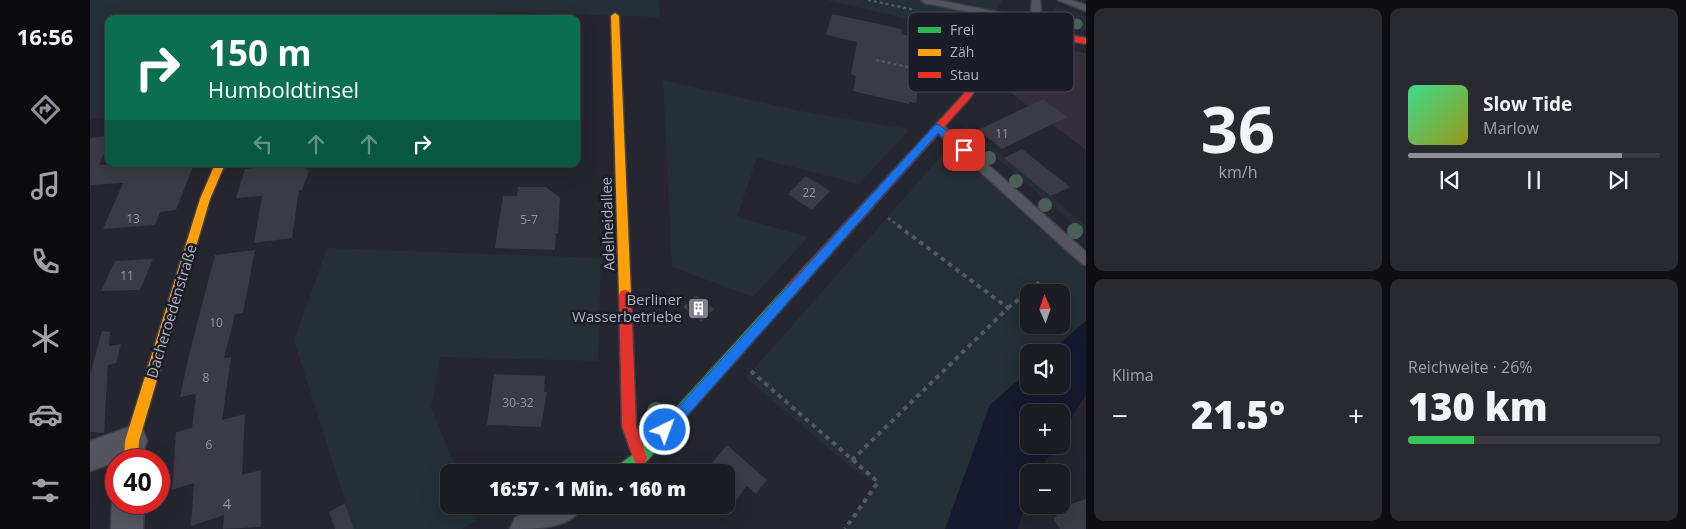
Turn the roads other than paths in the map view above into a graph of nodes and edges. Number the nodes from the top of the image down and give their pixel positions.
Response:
1 (925, 0) edge
2 (1062, 0) edge
3 (1086, 8) edge
4 (984, 12) edge
5 (615, 16) dead end
6 (970, 92) edge
7 (938, 127) junction
8 (219, 167) edge
9 (1086, 260) edge
10 (133, 449) edge
11 (105, 454) edge
12 (90, 456) edge
13 (640, 458) junction
14 (632, 464) edge
15 (128, 514) edge
16 (552, 514) edge
17 (127, 529) edge
18 (526, 529) edge

1 - 4 lane
2 - 3 lane
5 - 13 street, Adelheidallee
6 - 7 street
7 - 9 lane
7 - 13 street
8 - 10 street, Dacheroedenstraße
11 - 12 street
13 - 14 street
15 - 17 street
16 - 18 street

